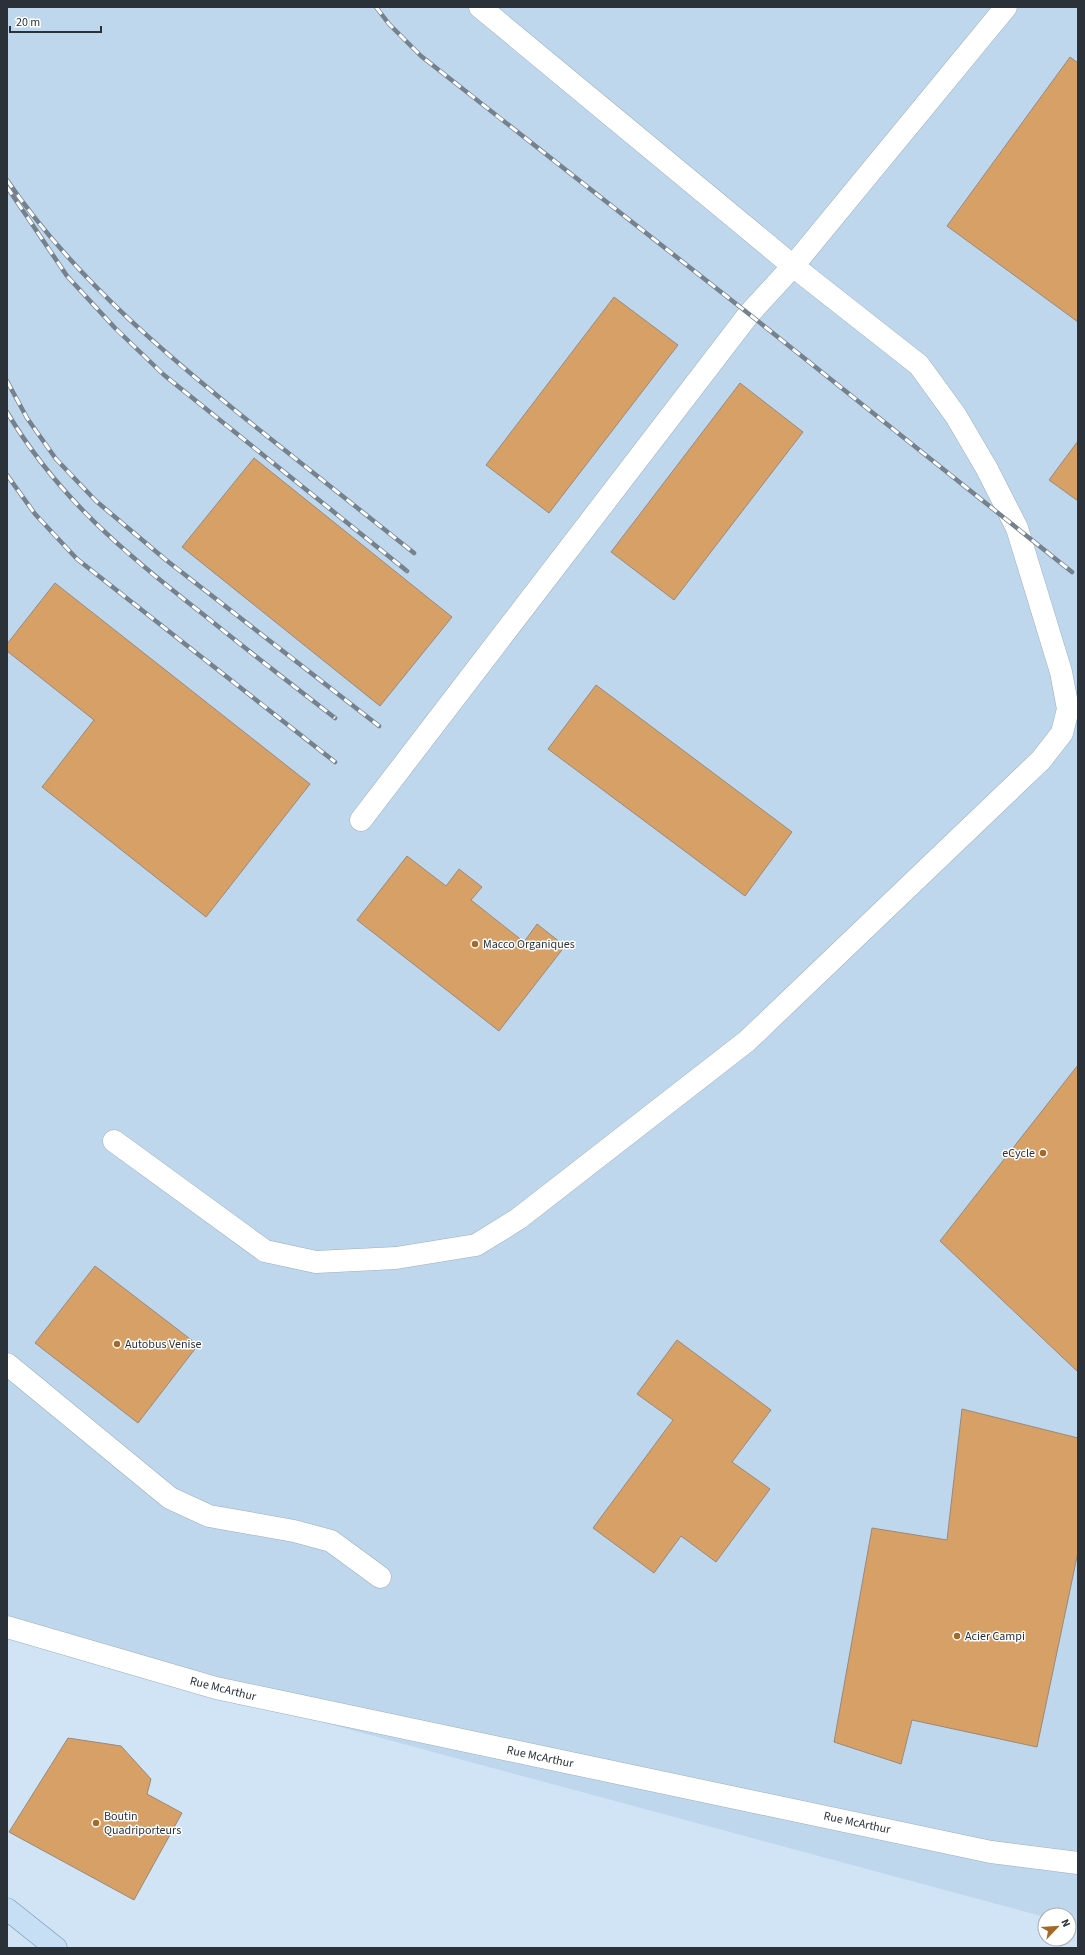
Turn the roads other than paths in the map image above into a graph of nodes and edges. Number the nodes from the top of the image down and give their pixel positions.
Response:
1 (480, 7) edge
2 (1006, 7) edge
3 (793, 266) junction
4 (361, 820) dead end
5 (114, 1141) dead end
6 (7, 1364) edge
7 (380, 1577) dead end
8 (7, 1627) edge
9 (1078, 1863) edge
10 (7, 1909) edge
11 (56, 1948) edge

1 - 3 street
2 - 3 street
3 - 4 street
3 - 5 street
6 - 7 street
8 - 9 street, Rue McArthur
10 - 11 main road

